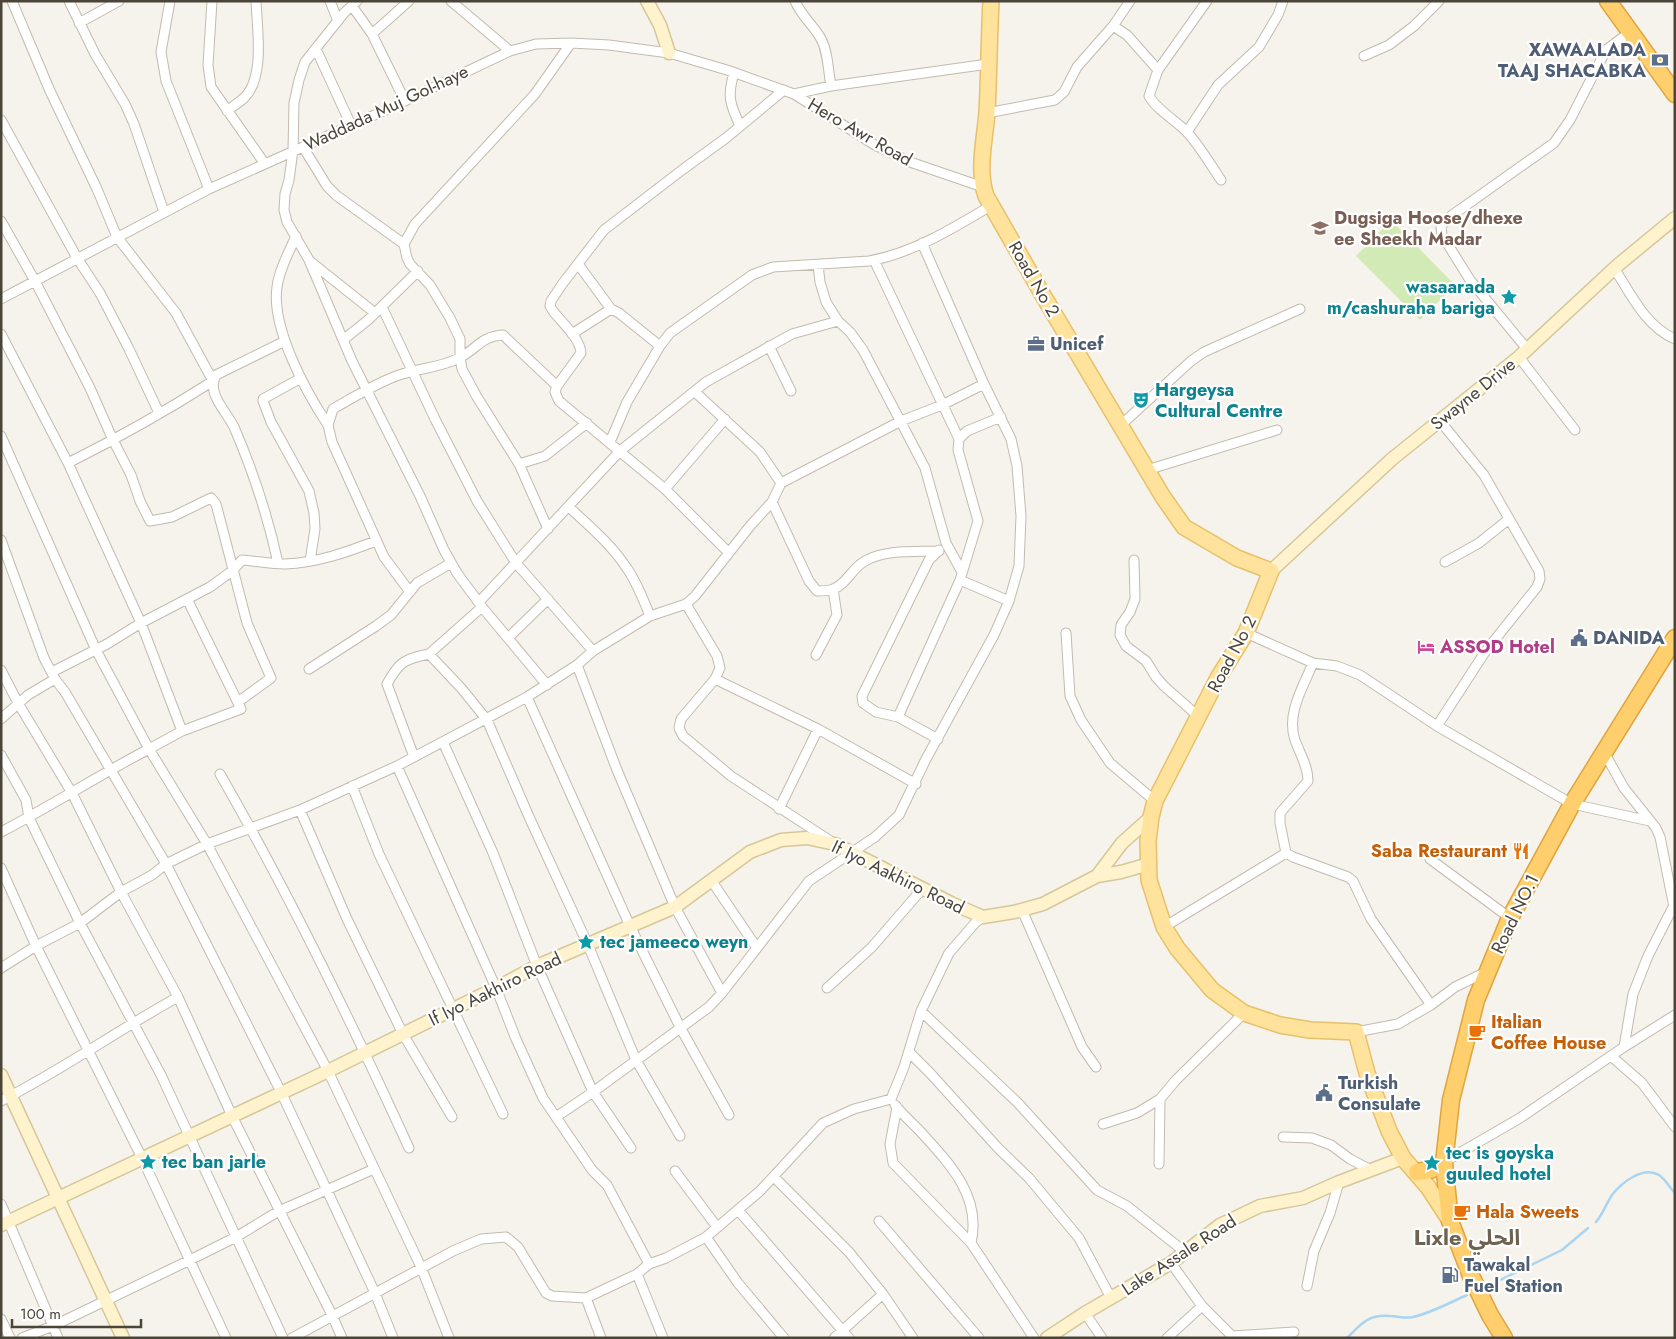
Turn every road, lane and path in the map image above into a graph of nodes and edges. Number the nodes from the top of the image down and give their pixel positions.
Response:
1 (12, 1) edge
2 (68, 1) edge
3 (119, 1) edge
4 (170, 1) edge
5 (212, 1) edge
6 (256, 1) edge
7 (330, 1) edge
8 (409, 1) edge
9 (451, 1) edge
10 (647, 1) edge
11 (795, 1) edge
12 (991, 1) edge
13 (1130, 1) edge
14 (1207, 1) edge
15 (1283, 1) edge
16 (1438, 1) edge
17 (1608, 1) edge
18 (354, 4) edge
19 (338, 21) junction
20 (80, 23) junction
21 (1113, 26) junction
22 (1630, 32) junction
23 (372, 34) junction
24 (572, 43) junction
25 (316, 49) junction
26 (510, 51) junction
27 (669, 53) junction
28 (1364, 56) dead end
29 (988, 64) junction
30 (1158, 70) junction
31 (734, 73) junction
32 (831, 86) junction
33 (784, 90) junction
34 (794, 94) junction
35 (1675, 94) edge
36 (405, 101) junction
37 (227, 111) junction
38 (986, 113) junction
39 (1, 120) edge
40 (351, 125) junction
41 (740, 126) junction
42 (1187, 132) junction
43 (303, 147) junction
44 (293, 150) junction
45 (265, 164) junction
46 (1221, 180) dead end
47 (983, 187) junction
48 (209, 188) junction
49 (992, 206) junction
50 (164, 212) junction
51 (1675, 218) edge
52 (1, 221) edge
53 (296, 236) junction
54 (117, 237) junction
55 (404, 244) junction
56 (922, 244) junction
57 (77, 258) junction
58 (309, 260) junction
59 (874, 260) junction
60 (578, 264) junction
61 (818, 265) junction
62 (1614, 268) junction
63 (418, 271) junction
64 (35, 281) junction
65 (1, 299) edge
66 (611, 308) junction
67 (1300, 308) dead end
68 (378, 310) junction
69 (838, 321) junction
70 (1, 334) edge
71 (572, 334) junction
72 (1675, 339) edge
73 (343, 340) junction
74 (285, 341) junction
75 (660, 346) junction
76 (770, 346) junction
77 (1523, 353) junction
78 (460, 358) junction
79 (413, 372) junction
80 (302, 378) junction
81 (213, 381) junction
82 (984, 384) junction
83 (557, 386) junction
84 (366, 391) junction
85 (791, 391) dead end
86 (695, 392) junction
87 (942, 405) junction
88 (159, 413) junction
89 (1001, 418) junction
90 (725, 419) junction
91 (901, 421) junction
92 (1440, 421) junction
93 (588, 423) junction
94 (328, 425) junction
95 (1121, 425) junction
96 (1277, 430) dead end
97 (1575, 430) dead end
98 (1, 436) edge
99 (958, 439) junction
100 (113, 440) junction
101 (610, 442) junction
102 (620, 452) junction
103 (68, 463) junction
104 (519, 464) junction
105 (1147, 470) junction
106 (781, 483) junction
107 (666, 489) junction
108 (772, 502) junction
109 (569, 507) junction
110 (1509, 519) junction
111 (548, 529) junction
112 (1, 540) edge
113 (376, 541) junction
114 (946, 543) junction
115 (939, 551) junction
116 (729, 553) junction
117 (1134, 560) dead end
118 (310, 561) junction
119 (451, 562) junction
120 (1445, 562) dead end
121 (278, 563) junction
122 (516, 563) junction
123 (232, 571) junction
124 (1271, 571) junction
125 (961, 576) junction
126 (833, 589) junction
127 (410, 592) junction
128 (187, 599) junction
129 (548, 599) junction
130 (1009, 601) junction
131 (686, 604) junction
132 (480, 605) junction
133 (650, 616) junction
134 (141, 623) junction
135 (1246, 632) junction
136 (1066, 633) dead end
137 (508, 638) junction
138 (1675, 638) edge
139 (96, 650) junction
140 (593, 651) junction
141 (429, 654) junction
142 (816, 655) dead end
143 (1313, 662) junction
144 (577, 665) junction
145 (310, 669) dead end
146 (1, 670) edge
147 (53, 675) junction
148 (716, 679) junction
149 (547, 685) junction
150 (527, 697) junction
151 (238, 702) junction
152 (18, 704) junction
153 (898, 717) junction
154 (1199, 717) junction
155 (1, 719) edge
156 (487, 720) junction
157 (1437, 726) junction
158 (818, 729) junction
159 (182, 731) junction
160 (938, 739) junction
161 (443, 742) junction
162 (149, 750) junction
163 (1604, 752) junction
164 (1, 754) edge
165 (414, 757) junction
166 (397, 766) junction
167 (110, 770) junction
168 (220, 774) dead end
169 (916, 784) junction
170 (352, 786) junction
171 (72, 793) junction
172 (1155, 801) junction
173 (1572, 804) junction
174 (779, 809) junction
175 (300, 810) junction
176 (1151, 817) junction
177 (29, 818) junction
178 (1650, 822) junction
179 (251, 828) junction
180 (1, 832) edge
181 (207, 844) junction
182 (835, 844) junction
183 (853, 853) junction
184 (1286, 853) junction
185 (1430, 859) dead end
186 (166, 864) junction
187 (1148, 864) junction
188 (1, 868) edge
189 (1671, 874) edge
190 (1097, 876) junction
191 (711, 880) junction
192 (922, 888) junction
193 (120, 892) junction
194 (675, 907) junction
195 (1674, 909) edge
196 (1022, 910) junction
197 (984, 917) junction
198 (1510, 918) junction
199 (80, 923) junction
200 (630, 926) junction
201 (1164, 927) junction
202 (588, 944) junction
203 (36, 946) junction
204 (757, 948) junction
205 (537, 966) junction
206 (1, 968) edge
207 (1488, 971) junction
208 (496, 988) junction
209 (827, 988) dead end
210 (722, 994) junction
211 (178, 997) junction
212 (1431, 1005) junction
213 (453, 1010) junction
214 (921, 1012) junction
215 (1244, 1013) junction
216 (1675, 1015) edge
217 (134, 1022) junction
218 (680, 1028) junction
219 (1356, 1032) junction
220 (403, 1034) junction
221 (1624, 1047) junction
222 (88, 1052) junction
223 (366, 1052) junction
224 (908, 1052) junction
225 (1611, 1056) junction
226 (636, 1060) junction
227 (1096, 1067) dead end
228 (328, 1071) junction
229 (1, 1075) edge
230 (281, 1092) junction
231 (593, 1092) junction
232 (6, 1098) edge
233 (891, 1099) junction
234 (1160, 1099) junction
235 (897, 1107) junction
236 (503, 1114) dead end
237 (729, 1115) dead end
238 (232, 1116) junction
239 (452, 1117) dead end
240 (556, 1117) junction
241 (1103, 1124) dead end
242 (1675, 1127) edge
243 (190, 1135) junction
244 (680, 1136) dead end
245 (1284, 1137) dead end
246 (409, 1148) dead end
247 (631, 1148) dead end
248 (142, 1158) junction
249 (1403, 1158) junction
250 (1444, 1163) junction
251 (1159, 1164) dead end
252 (374, 1169) junction
253 (1371, 1170) junction
254 (675, 1171) dead end
255 (1417, 1172) junction
256 (774, 1177) junction
257 (1339, 1182) junction
258 (326, 1190) junction
259 (59, 1199) junction
260 (1, 1204) edge
261 (738, 1210) junction
262 (279, 1211) junction
263 (879, 1221) dead end
264 (1450, 1221) junction
265 (5, 1223) edge
266 (717, 1227) junction
267 (236, 1237) junction
268 (706, 1237) junction
269 (971, 1243) junction
270 (1185, 1252) junction
271 (190, 1260) junction
272 (1171, 1262) junction
273 (649, 1264) junction
274 (421, 1267) junction
275 (637, 1274) junction
276 (1307, 1286) dead end
277 (375, 1293) junction
278 (882, 1294) junction
279 (586, 1298) junction
280 (1111, 1298) junction
281 (106, 1300) junction
282 (1202, 1306) junction
283 (1085, 1313) junction
284 (332, 1315) junction
285 (1, 1319) edge
286 (53, 1326) junction
287 (843, 1330) junction
288 (1294, 1332) dead end
289 (1231, 1337) edge
290 (10, 1338) edge
291 (22, 1338) edge
292 (58, 1338) edge
293 (123, 1338) edge
294 (226, 1338) edge
295 (283, 1338) edge
296 (292, 1338) edge
297 (342, 1338) edge
298 (393, 1338) edge
299 (449, 1338) edge
300 (601, 1338) edge
301 (664, 1338) edge
302 (784, 1338) edge
303 (834, 1338) edge
304 (849, 1338) edge
305 (913, 1338) edge
306 (979, 1338) edge
307 (1034, 1338) edge
308 (1047, 1338) edge
309 (1102, 1338) edge
310 (1167, 1338) edge
311 (1504, 1338) edge

1 - 54 street
2 - 20 street
3 - 20 street
4 - 48 street
5 - 37 street
6 - 37 street
7 - 19 street
8 - 23 street
9 - 26 street
10 - 27 street
11 - 32 street
12 - 29 main road, Road No 2
13 - 21 street
14 - 30 street
15 - 42 street
16 - 28 street
17 - 22 highway
18 - 19 street
18 - 23 street
19 - 25 street
20 - 50 street
21 - 30 street
21 - 38 street
22 - 35 highway
22 - 77 street
23 - 36 street
24 - 26 street, Waddada Muj Gol-haye
24 - 27 street, Waddada Muj Gol-haye
24 - 55 street
25 - 40 street
25 - 44 street
26 - 36 street, Waddada Muj Gol-haye
27 - 31 street, Waddada Muj Gol-haye
29 - 32 street
29 - 38 main road, Road No 2
30 - 42 street
31 - 33 street, Waddada Muj Gol-haye
31 - 41 street
32 - 34 street
33 - 34 street, Waddada Muj Gol-haye
33 - 41 street
34 - 47 street, Hero Awr Road
36 - 40 street, Waddada Muj Gol-haye
37 - 45 street
38 - 47 main road, Road No 2
39 - 57 street
40 - 43 street, Waddada Muj Gol-haye
41 - 60 street
42 - 46 street
43 - 44 street, Waddada Muj Gol-haye
43 - 55 street
44 - 45 street, Waddada Muj Gol-haye
44 - 53 street
45 - 48 street, Waddada Muj Gol-haye
47 - 49 main road, Road No 2
48 - 50 street, Waddada Muj Gol-haye
49 - 56 street
49 - 95 main road, Road No 2
50 - 54 street, Waddada Muj Gol-haye
51 - 62 street, Swayne Drive
52 - 64 street
53 - 58 street
53 - 74 street
54 - 57 street, Waddada Muj Gol-haye
54 - 81 street
55 - 63 street
56 - 59 street
56 - 82 street
57 - 64 street, Waddada Muj Gol-haye
57 - 88 street
58 - 68 street
58 - 73 street
59 - 61 street
59 - 87 street
60 - 66 street
60 - 71 street
61 - 69 street
61 - 75 street
62 - 72 street
62 - 77 street, Swayne Drive
63 - 68 street
63 - 78 street
64 - 65 street, Waddada Muj Gol-haye
64 - 100 street
66 - 71 street
66 - 75 street
67 - 95 street
68 - 73 street
68 - 79 street
69 - 76 street
69 - 91 street
70 - 103 street
71 - 83 street
73 - 84 street
74 - 80 street
74 - 81 street
75 - 101 street
76 - 85 street
76 - 86 street
77 - 92 street, Swayne Drive
77 - 97 street
78 - 79 street
78 - 83 street
78 - 104 street
79 - 84 street
79 - 122 street
80 - 94 street
80 - 118 street
81 - 88 street
81 - 121 street
82 - 87 street
82 - 89 street
83 - 93 street
84 - 94 street
84 - 119 street
86 - 90 street
86 - 102 street
87 - 91 street
87 - 99 street
88 - 100 street
89 - 99 street
89 - 130 street
90 - 106 street
90 - 107 street
91 - 106 street
91 - 114 street
92 - 110 street
92 - 124 street, Swayne Drive
93 - 101 street
93 - 104 street
94 - 113 street
95 - 105 main road, Road No 2
96 - 105 street
98 - 139 street
99 - 125 street
100 - 103 street
100 - 123 street
101 - 102 street
102 - 107 street
102 - 109 street
103 - 134 street
104 - 111 street
105 - 124 main road, Road No 2
106 - 108 street
107 - 116 street
108 - 116 street
108 - 126 street
109 - 111 street
109 - 133 street
110 - 120 street
110 - 157 street
111 - 122 street
112 - 147 street
113 - 118 street
113 - 127 street
114 - 115 street
114 - 125 street
115 - 126 street
115 - 153 street
116 - 131 street
117 - 154 street
118 - 121 street
119 - 127 street
119 - 132 street
121 - 123 street
122 - 129 street
122 - 132 street
123 - 128 street
123 - 151 street
124 - 135 main road, Road No 2
125 - 130 street
125 - 153 street
126 - 142 street
127 - 145 street
128 - 134 street
128 - 151 street
129 - 137 street
129 - 140 street
130 - 160 street
131 - 133 street
131 - 148 street
132 - 137 street
132 - 141 street
133 - 140 street
134 - 139 street
134 - 159 street
135 - 143 street
135 - 154 main road, Road No 2
136 - 172 street
137 - 149 street
138 - 163 highway, Road NO.1
139 - 147 street
139 - 162 street
140 - 144 street
141 - 156 street
141 - 165 street
143 - 157 street
143 - 184 street
144 - 149 street
144 - 194 street
146 - 152 street
147 - 152 street
147 - 167 street
148 - 158 street
148 - 174 street
149 - 150 street
150 - 156 street
150 - 200 street
151 - 159 street
152 - 155 street
152 - 171 street
153 - 160 street
154 - 172 main road, Road No 2
156 - 161 street
156 - 202 street
157 - 173 street
158 - 169 street
158 - 174 street
159 - 162 street
160 - 169 street
161 - 165 street
161 - 205 street
162 - 167 street
162 - 181 street
163 - 173 highway, Road NO.1
163 - 178 street
164 - 177 street
165 - 166 street
166 - 170 street
166 - 208 street
167 - 171 street
167 - 186 street
168 - 179 street
169 - 183 street
170 - 175 street
170 - 213 street
171 - 177 street
171 - 193 street
172 - 176 main road, Road No 2
173 - 178 street
173 - 198 highway, Road NO.1
174 - 182 street
175 - 179 street
175 - 220 street
176 - 187 main road, Road No 2
176 - 190 street
177 - 180 street
177 - 199 street
178 - 189 street
179 - 181 street
179 - 223 street
181 - 186 street
181 - 228 street
182 - 183 street, If Iyo Aakhiro Road
182 - 191 street, If Iyo Aakhiro Road
183 - 192 street, If Iyo Aakhiro Road
183 - 204 street
184 - 201 street
184 - 212 street
185 - 198 street
186 - 193 street
186 - 230 street
187 - 190 street
187 - 201 main road, Road No 2
188 - 203 street
189 - 195 street
190 - 196 street, If Iyo Aakhiro Road
191 - 194 street, If Iyo Aakhiro Road
191 - 204 street
192 - 197 street, If Iyo Aakhiro Road
192 - 209 street
193 - 199 street
193 - 211 street
194 - 200 street, If Iyo Aakhiro Road
194 - 210 street
195 - 221 street
196 - 197 street, If Iyo Aakhiro Road
196 - 227 street
197 - 214 street
198 - 207 highway, Road NO.1
199 - 203 street
199 - 217 street
200 - 202 street, If Iyo Aakhiro Road
200 - 218 street
201 - 215 main road, Road No 2
202 - 205 street, If Iyo Aakhiro Road
202 - 226 street
203 - 206 street
203 - 222 street
204 - 210 street
205 - 208 street, If Iyo Aakhiro Road
205 - 231 street
207 - 212 street
207 - 250 highway, Road NO.1
208 - 213 street, If Iyo Aakhiro Road
208 - 240 street
210 - 218 street
211 - 217 street
211 - 238 street
212 - 219 street
213 - 220 street, If Iyo Aakhiro Road
213 - 236 street
214 - 224 street
214 - 270 street
215 - 219 main road, Road No 2
215 - 234 street
216 - 221 street
217 - 222 street
217 - 243 street
218 - 226 street
218 - 237 street
219 - 249 main road
220 - 223 street, If Iyo Aakhiro Road
220 - 239 street
221 - 225 street
222 - 232 street
222 - 248 street
223 - 228 street, If Iyo Aakhiro Road
223 - 246 street
224 - 233 street
224 - 280 street
225 - 242 street
225 - 250 street
226 - 231 street
226 - 244 street
228 - 230 street, If Iyo Aakhiro Road
228 - 252 street
229 - 232 street
230 - 238 street, If Iyo Aakhiro Road
230 - 258 street
231 - 240 street
231 - 247 street
232 - 259 street
233 - 235 street
233 - 256 street
234 - 241 street
234 - 251 street
235 - 269 street
235 - 269 street
238 - 243 street, If Iyo Aakhiro Road
238 - 262 street
240 - 273 street
243 - 248 street, If Iyo Aakhiro Road
243 - 267 street
245 - 253 street
248 - 259 street, If Iyo Aakhiro Road
248 - 271 street
249 - 253 street, Lake Assale Road
249 - 255 main road
250 - 255 highway
250 - 264 highway, Road NO.1
252 - 258 street
252 - 274 street
253 - 257 street, Lake Assale Road
254 - 266 street
255 - 264 main road
256 - 261 street
256 - 278 street
257 - 270 street, Lake Assale Road
257 - 276 street
258 - 262 street
258 - 277 street
259 - 265 street, If Iyo Aakhiro Road
259 - 281 street
260 - 265 street
261 - 266 street
261 - 287 street
262 - 267 street
262 - 284 street
263 - 306 street
264 - 311 highway, Road NO.1
265 - 286 street
266 - 268 street
267 - 271 street
267 - 295 street
268 - 273 street
268 - 302 street
269 - 307 street
270 - 272 street, Lake Assale Road
271 - 281 street
271 - 294 street
272 - 280 street, Lake Assale Road
272 - 282 street
273 - 275 street
274 - 277 street
274 - 279 street
274 - 299 street
275 - 279 street
275 - 301 street
277 - 284 street
277 - 298 street
278 - 287 street
278 - 305 street
279 - 300 street
280 - 283 street, Lake Assale Road
281 - 286 street
281 - 293 street
282 - 289 street
282 - 310 street
283 - 308 street, Lake Assale Road
283 - 309 street
284 - 296 street
284 - 297 street
285 - 290 street
286 - 291 street
286 - 292 street
287 - 303 street
287 - 304 street
288 - 289 street

